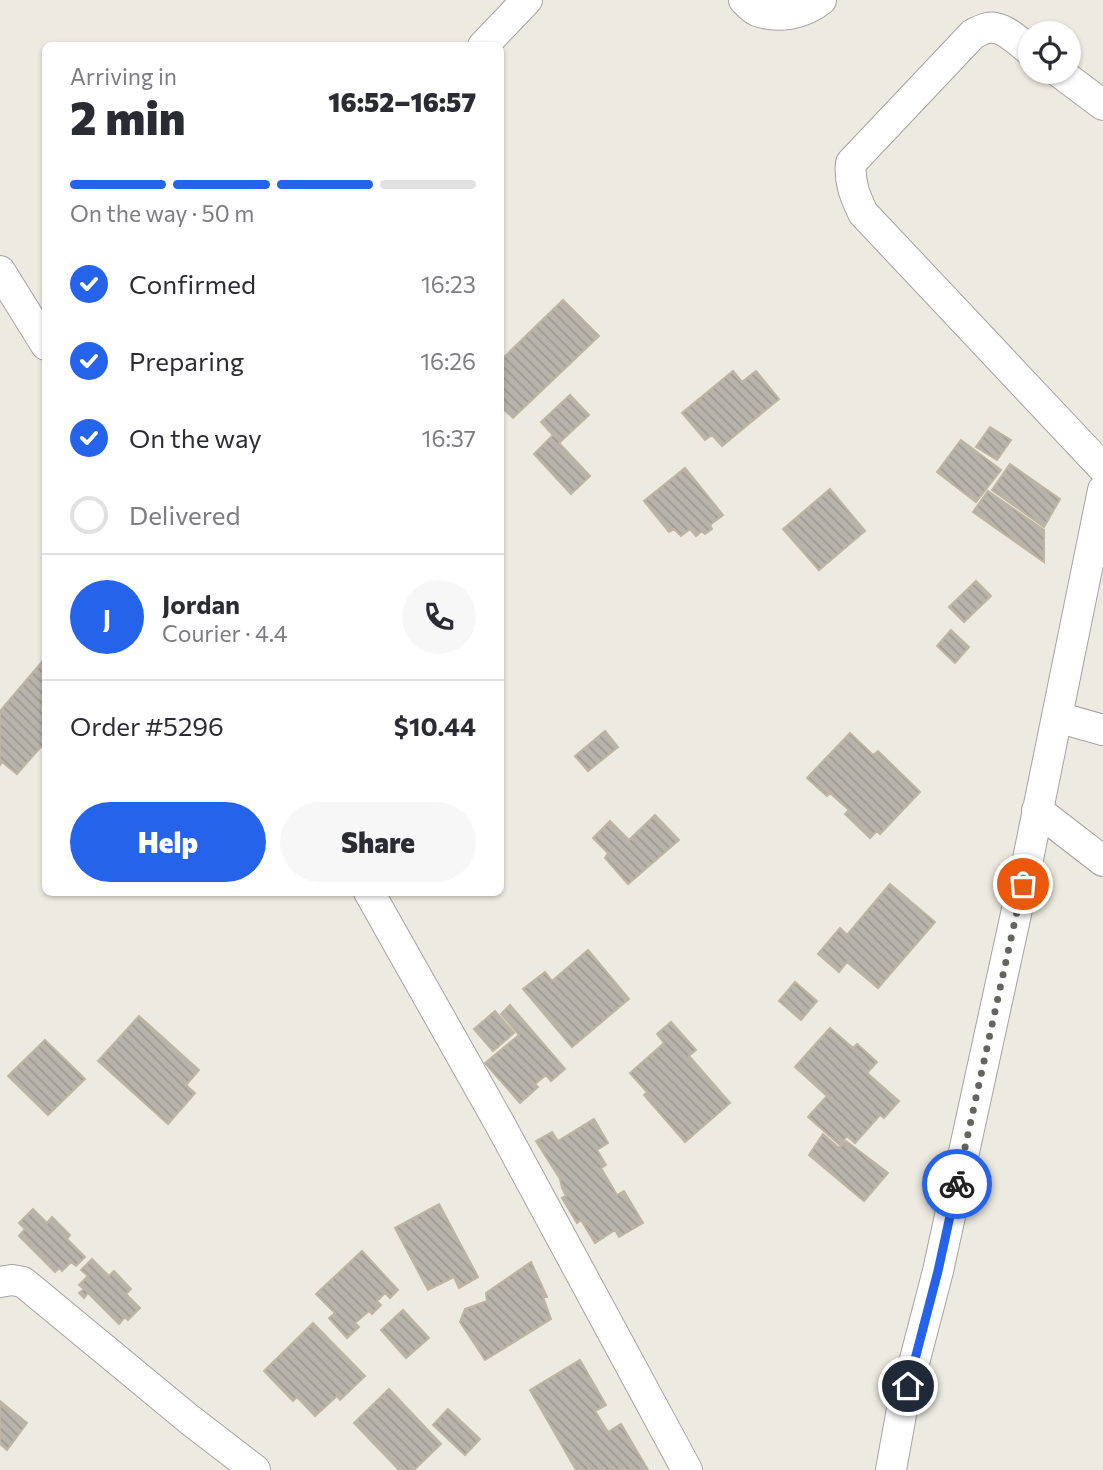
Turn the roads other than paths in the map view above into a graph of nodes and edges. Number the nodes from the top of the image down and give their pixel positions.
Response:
1 (527, 0) edge
2 (744, 0) edge
3 (821, 0) edge
4 (487, 42) edge
5 (1018, 42) edge
6 (1075, 84) edge
7 (1103, 105) edge
8 (0, 271) edge
9 (42, 339) edge
10 (1103, 468) edge
11 (1103, 489) edge
12 (1056, 717) junction
13 (1103, 730) edge
14 (1037, 810) junction
15 (1103, 861) edge
16 (371, 896) edge
17 (0, 1282) edge
18 (255, 1470) edge
19 (687, 1470) edge
20 (891, 1470) edge

1 - 4 street
2 - 3 street
5 - 10 street
6 - 7 street
8 - 9 street
11 - 12 street
12 - 13 street
12 - 14 street
14 - 15 street
14 - 20 street
16 - 19 street
17 - 18 street

